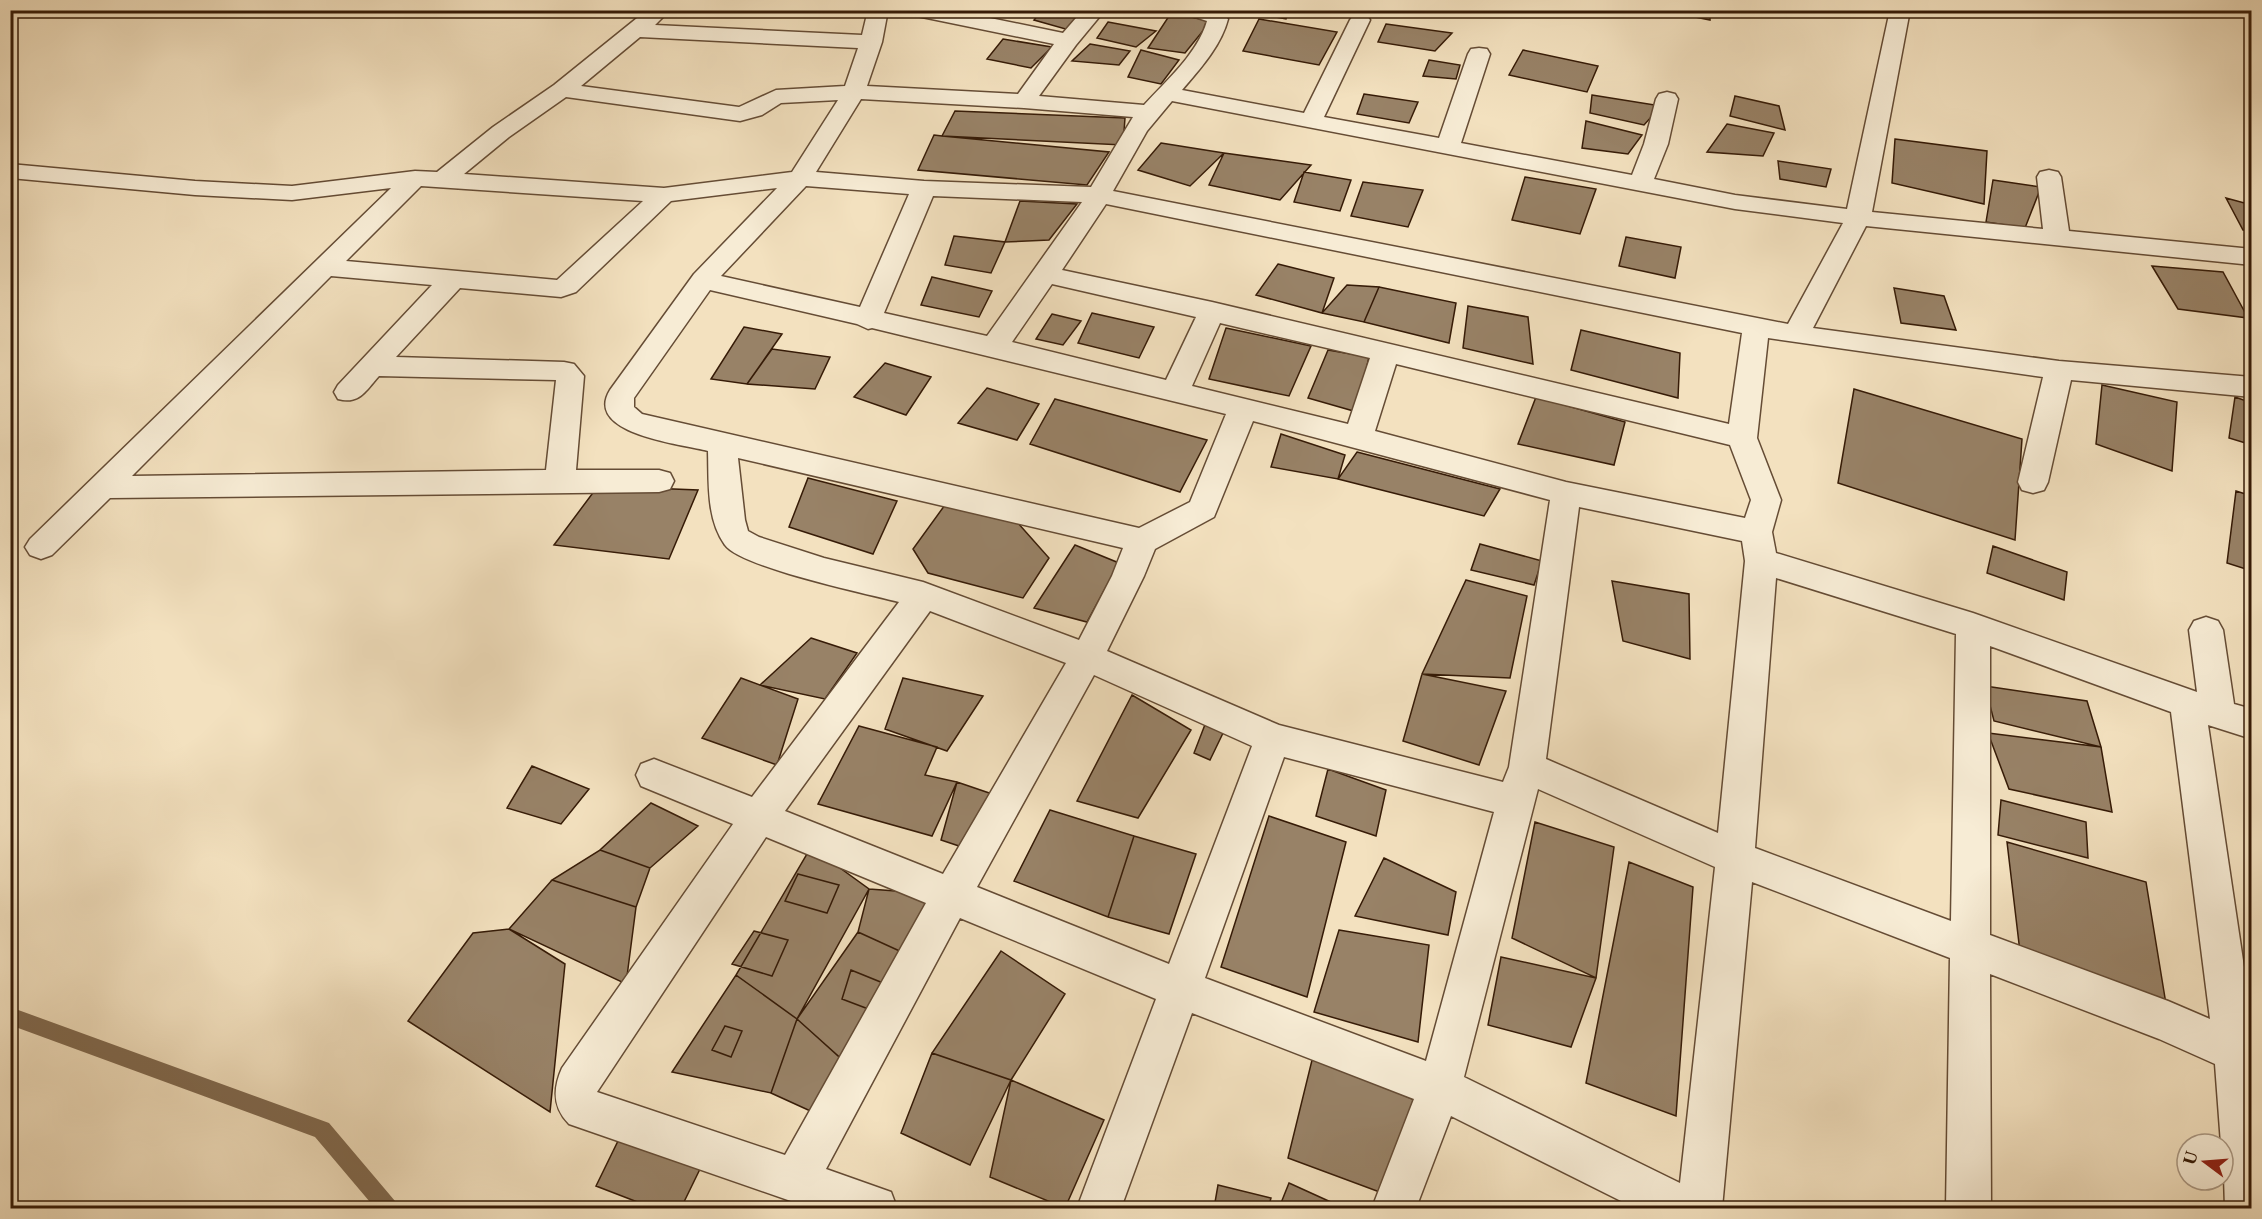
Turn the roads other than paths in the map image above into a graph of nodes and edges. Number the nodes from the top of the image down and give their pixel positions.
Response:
1 (660, 10) edge
2 (878, 10) edge
3 (917, 10) edge
4 (1095, 10) edge
5 (1193, 10) edge
6 (1895, 11) edge
7 (1360, 20) dead end
8 (637, 30) junction
9 (1068, 40) junction
10 (871, 42) junction
11 (1479, 54) dead end
12 (561, 90) junction
13 (854, 92) junction
14 (1168, 94) junction
15 (1667, 99) dead end
16 (1024, 101) junction
17 (1150, 112) junction
18 (1311, 121) junction
19 (1447, 148) junction
20 (10, 171) edge
21 (2049, 177) dead end
22 (415, 178) junction
23 (800, 178) junction
24 (443, 180) junction
25 (1640, 184) junction
26 (924, 188) junction
27 (664, 195) junction
28 (1099, 195) junction
29 (1858, 218) junction
30 (2058, 236) junction
31 (2252, 256) edge
32 (324, 267) junction
33 (1044, 274) junction
34 (453, 279) junction
35 (703, 280) junction
36 (1212, 311) junction
37 (868, 320) junction
38 (1756, 327) junction
39 (1796, 335) junction
40 (994, 347) junction
41 (1386, 353) junction
42 (372, 366) junction
43 (2059, 370) junction
44 (2252, 387) edge
45 (348, 392) dead end
46 (1175, 392) junction
47 (1243, 409) junction
48 (1358, 437) junction
49 (1743, 438) junction
50 (722, 443) junction
51 (555, 481) junction
52 (659, 481) dead end
53 (2033, 482) dead end
54 (103, 487) junction
55 (1566, 493) junction
56 (1142, 541) junction
57 (41, 547) dead end
58 (1758, 547) junction
59 (923, 595) junction
60 (1973, 626) junction
61 (2206, 630) dead end
62 (1087, 657) junction
63 (2202, 708) junction
64 (2252, 724) edge
65 (1273, 738) junction
66 (654, 775) dead end
67 (1521, 784) junction
68 (759, 817) junction
69 (1736, 858) junction
70 (951, 896) junction
71 (1969, 946) junction
72 (1181, 989) junction
73 (2235, 1052) junction
74 (1440, 1088) junction
75 (795, 1182) junction
76 (2248, 1197) edge
77 (875, 1209) edge
78 (1099, 1209) edge
79 (1394, 1209) edge
80 (1682, 1209) edge
81 (1700, 1209) edge
82 (1968, 1209) edge

1 - 8 street
2 - 10 street
3 - 9 street
4 - 9 street
5 - 14 street
6 - 29 street
7 - 18 street
8 - 10 street
8 - 12 street
9 - 16 street
10 - 13 street
11 - 19 street
12 - 13 street
12 - 24 street
13 - 16 street
13 - 23 street
14 - 17 street
14 - 18 street
15 - 25 street
16 - 17 street
17 - 28 street
18 - 19 street
19 - 25 street
20 - 22 street
21 - 30 street
22 - 24 street
22 - 32 street
23 - 26 street
23 - 27 street
23 - 35 street
24 - 27 street
25 - 29 street
26 - 28 street
26 - 37 street
27 - 34 street
28 - 33 street
28 - 38 street
29 - 30 street
29 - 39 street
30 - 31 street
32 - 34 street
32 - 54 street
33 - 36 street
33 - 40 street
34 - 42 street
35 - 37 street
35 - 50 street
36 - 41 street
36 - 46 street
37 - 40 street
38 - 39 street
38 - 49 street
39 - 43 street
40 - 46 street
41 - 48 street
41 - 49 street
42 - 45 street
42 - 51 street
43 - 44 street
43 - 53 street
46 - 47 street
47 - 48 street
47 - 56 street
48 - 55 street
49 - 58 street
50 - 56 street
50 - 59 street
51 - 52 street
51 - 54 street
54 - 57 street
55 - 58 street
55 - 67 street
56 - 62 street
58 - 60 street
58 - 69 street
59 - 62 street
59 - 68 street
60 - 63 street
60 - 71 street
61 - 63 street
62 - 65 street
62 - 70 street
63 - 64 street
63 - 73 street
65 - 67 street
65 - 72 street
66 - 68 street
67 - 69 street
67 - 74 street
68 - 70 street
68 - 75 street
69 - 71 street
69 - 81 street
70 - 72 street
70 - 75 street
71 - 73 street
71 - 82 street
72 - 74 street
72 - 78 street
73 - 76 street
74 - 79 street
74 - 80 street
75 - 77 street

